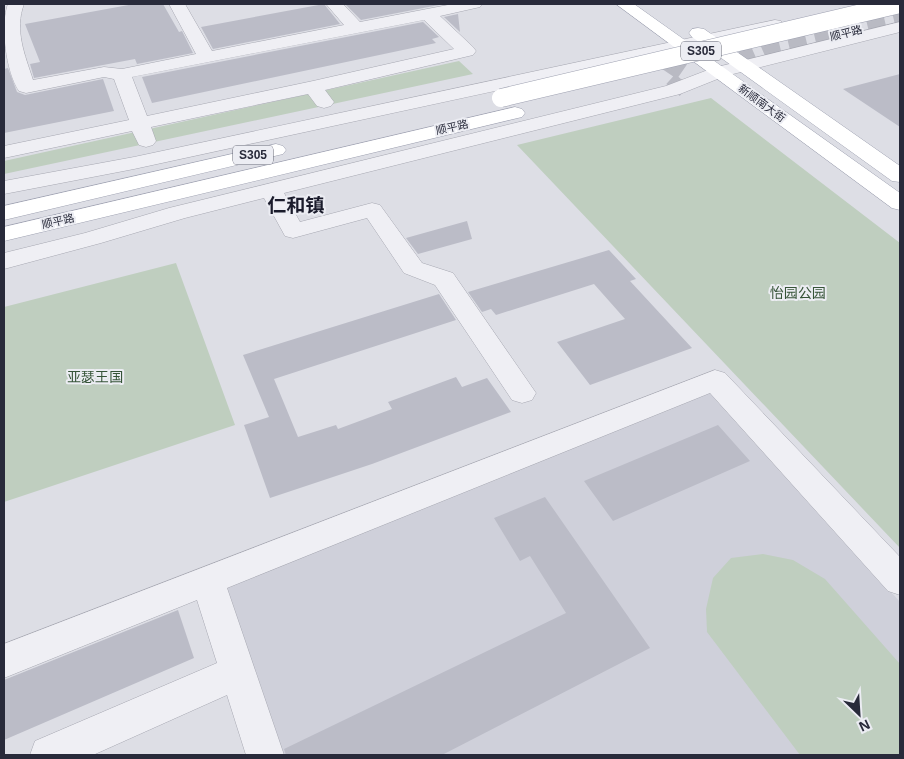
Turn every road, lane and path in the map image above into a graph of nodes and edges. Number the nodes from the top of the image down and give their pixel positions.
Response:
1 (16, 4) edge
2 (177, 4) edge
3 (334, 4) edge
4 (474, 4) edge
5 (624, 4) edge
6 (867, 4) edge
7 (900, 4) edge
8 (428, 14) junction
9 (900, 20) edge
10 (683, 23) dead end
11 (900, 27) edge
12 (356, 28) junction
13 (706, 39) junction
14 (682, 45) junction
15 (207, 57) junction
16 (744, 66) junction
17 (719, 72) junction
18 (122, 74) junction
19 (313, 87) junction
20 (336, 119) junction
21 (140, 123) junction
22 (4, 152) edge
23 (152, 159) junction
24 (900, 176) edge
25 (197, 178) junction
26 (4, 188) edge
27 (271, 190) junction
28 (4, 203) edge
29 (900, 203) edge
30 (4, 213) edge
31 (4, 234) edge
32 (4, 242) edge
33 (4, 262) edge
34 (522, 393) dead end
35 (207, 580) junction
36 (900, 580) edge
37 (4, 660) edge
38 (238, 672) junction
39 (49, 755) edge
40 (265, 755) edge

1 - 18 street
2 - 15 street
3 - 12 street
4 - 8 street
5 - 14 main road, 新顺南大街
6 - 13 street
7 - 25 main road, 顺平路 / S305, bridge
8 - 12 street
8 - 19 street
9 - 25 main road, 顺平路 / S305
10 - 13 main road, 新顺南大街
11 - 16 street
12 - 15 street
13 - 14 street
13 - 16 main road, 新顺南大街
14 - 17 main road, 新顺南大街
14 - 20 street
15 - 18 street
16 - 17 street
16 - 24 main road, 新顺南大街
17 - 27 street
17 - 29 main road, 新顺南大街
18 - 21 street
19 - 20 street
19 - 21 street
20 - 23 street
21 - 22 street
21 - 23 street
23 - 26 street
25 - 28 main road
25 - 30 main road, 顺平路 / S305
25 - 31 main road, 顺平路 / S305
25 - 32 main road
27 - 33 street
27 - 34 street
35 - 36 street
35 - 37 street
35 - 38 street
38 - 39 street
38 - 40 street

